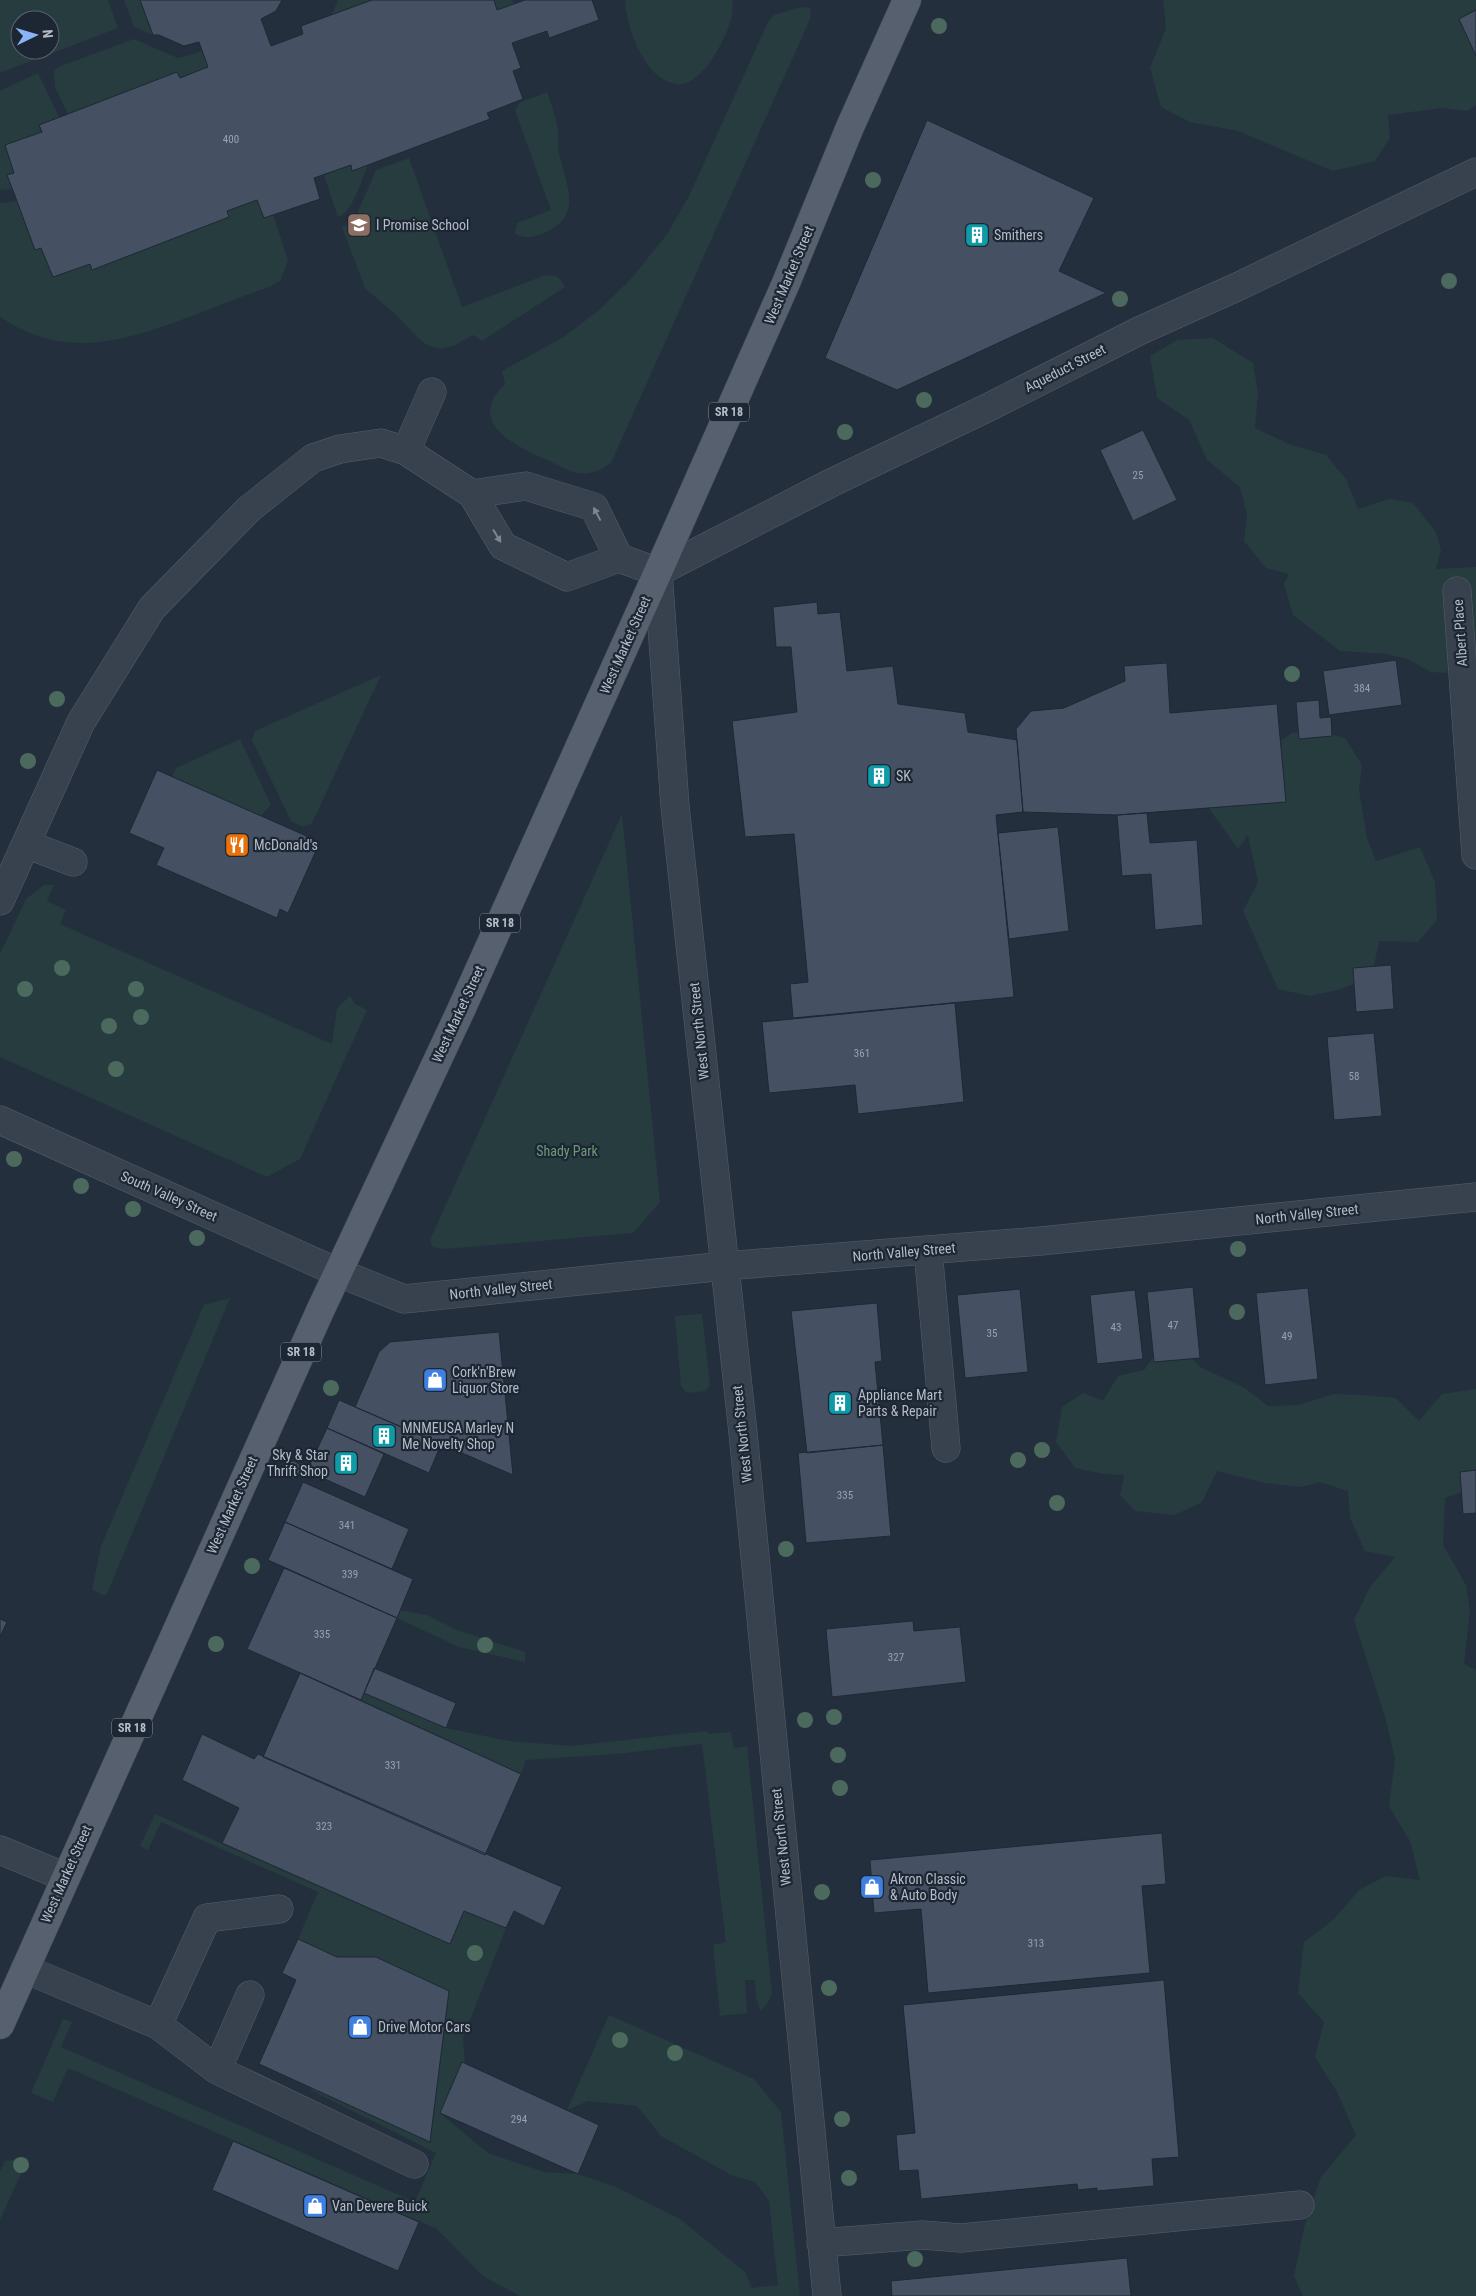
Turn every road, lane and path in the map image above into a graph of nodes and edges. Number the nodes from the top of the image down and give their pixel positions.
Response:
1 (907, 0) edge
2 (1476, 172) edge
3 (432, 392) dead end
4 (406, 451) junction
5 (472, 494) junction
6 (619, 558) junction
7 (658, 572) junction
8 (1457, 591) dead end
9 (26, 844) junction
10 (1476, 855) edge
11 (73, 862) dead end
12 (0, 901) edge
13 (0, 1120) edge
14 (1476, 1197) edge
15 (928, 1250) junction
16 (725, 1266) junction
17 (337, 1272) junction
18 (946, 1448) dead end
19 (0, 1850) edge
20 (65, 1877) junction
21 (279, 1910) dead end
22 (25, 1970) junction
23 (250, 1995) dead end
24 (0, 2025) edge
25 (158, 2025) junction
26 (217, 2070) junction
27 (414, 2164) dead end
28 (1300, 2205) dead end
29 (821, 2243) junction
30 (826, 2296) edge

1 - 7 main road, West Market Street / SR 18
2 - 7 street, Aqueduct Street
3 - 4 street
4 - 5 street
4 - 9 street
6 -> 5 street
5 -> 6 street
6 - 7 street
7 - 16 street, West North Street
7 - 17 main road, West Market Street / SR 18
8 - 10 street, Albert Place
9 - 11 street
9 - 12 street
13 - 17 street, South Valley Street
14 - 15 street, North Valley Street
15 - 16 street, North Valley Street
15 - 18 street
16 - 17 street, North Valley Street
16 - 29 street, West North Street
17 - 20 main road, West Market Street / SR 18
19 - 20 street
20 - 22 main road, West Market Street / SR 18
21 - 25 street
22 - 24 main road, West Market Street / SR 18
22 - 25 street
23 - 26 street
25 - 26 street
26 - 27 street
28 - 29 street
29 - 30 street, West North Street

